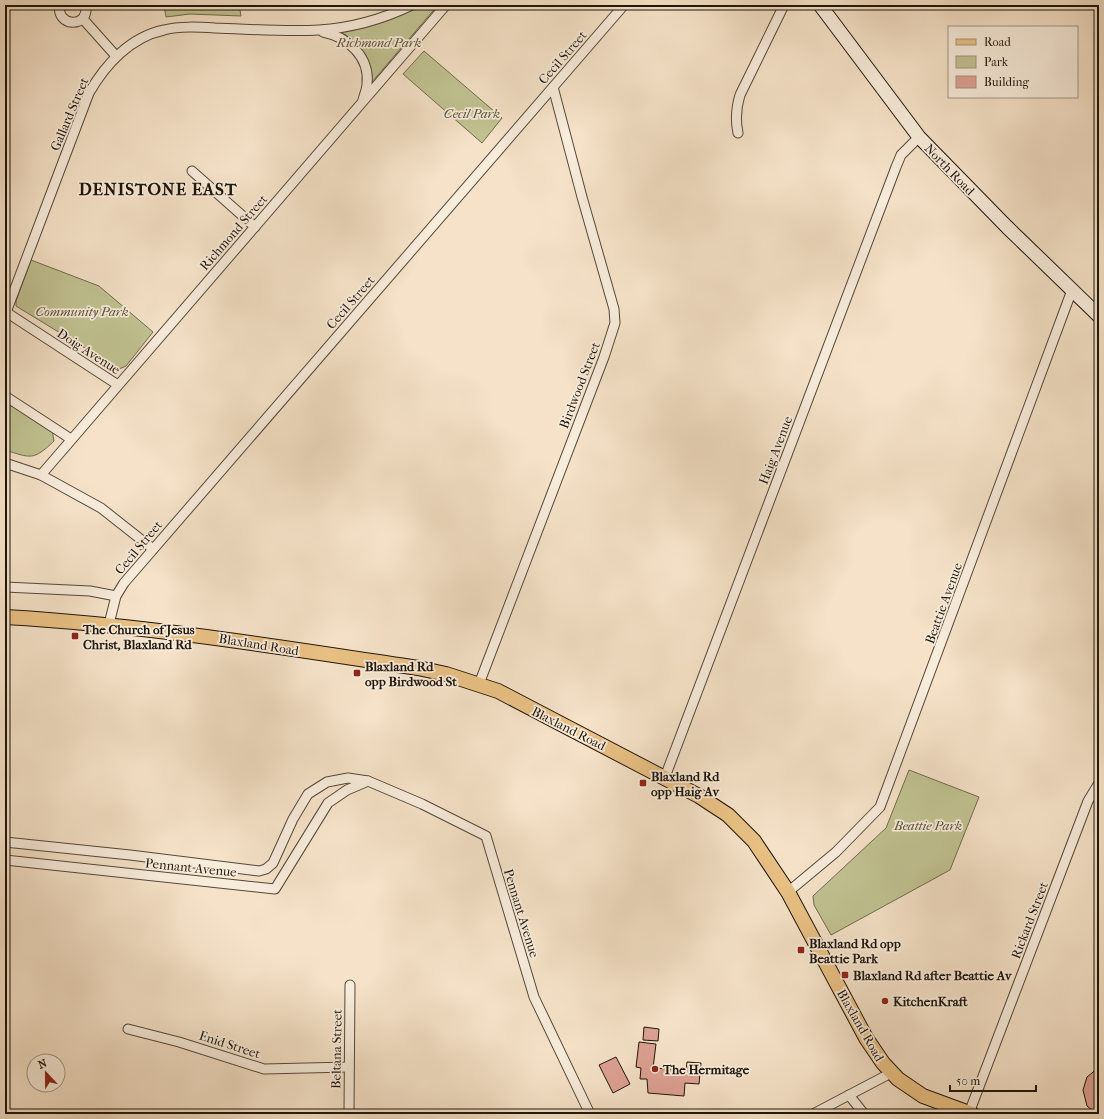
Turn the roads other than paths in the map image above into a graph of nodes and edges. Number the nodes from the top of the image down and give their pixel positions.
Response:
1 (60, 5) edge
2 (86, 5) edge
3 (412, 5) edge
4 (446, 5) edge
5 (624, 5) edge
6 (784, 5) edge
7 (820, 5) edge
8 (83, 18) junction
9 (318, 30) junction
10 (116, 56) junction
11 (554, 87) junction
12 (362, 103) junction
13 (738, 133) dead end
14 (919, 137) junction
15 (192, 171) dead end
16 (255, 227) junction
17 (1072, 290) junction
18 (6, 313) edge
19 (1099, 316) edge
20 (118, 385) junction
21 (5, 396) edge
22 (71, 439) junction
23 (5, 463) edge
24 (41, 475) junction
25 (153, 549) junction
26 (5, 587) edge
27 (116, 596) junction
28 (5, 617) edge
29 (109, 624) junction
30 (479, 684) junction
31 (665, 778) junction
32 (368, 781) junction
33 (1099, 783) edge
34 (5, 842) edge
35 (5, 860) edge
36 (788, 892) junction
37 (350, 985) dead end
38 (128, 1029) dead end
39 (349, 1067) junction
40 (891, 1073) junction
41 (849, 1096) junction
42 (349, 1114) edge
43 (590, 1114) edge
44 (813, 1114) edge
45 (864, 1114) edge
46 (970, 1114) edge

1 - 8 street
2 - 8 street
3 - 9 street, Gallard Street
4 - 12 street, Richmond Street
5 - 11 street, Cecil Street
6 - 13 street
7 - 14 street, North Road
8 - 10 street
9 - 10 street, Gallard Street
9 - 12 street, Gallard Street
10 - 18 street, Gallard Street
11 - 25 street, Cecil Street
11 - 30 street, Birdwood Street
12 - 16 street, Richmond Street
14 - 17 street, North Road
14 - 31 street, Haig Avenue
15 - 16 street
16 - 20 street, Richmond Street
17 - 19 street, North Road
17 - 36 street, Beattie Avenue
18 - 20 street, Doig Avenue
20 - 22 street, Richmond Street
21 - 22 street
22 - 24 street, Richmond Street
23 - 24 street
24 - 25 street
25 - 27 street, Cecil Street
26 - 27 street
27 - 29 street, Cecil Street
28 - 29 main road, Blaxland Road
29 - 30 main road, Blaxland Road
30 - 31 main road, Blaxland Road
31 - 36 main road, Blaxland Road
32 - 34 street, Pennant Avenue
32 - 35 street, Pennant Avenue
32 - 43 street, Pennant Avenue
33 - 46 street, Rickard Street
36 - 40 main road, Blaxland Road
37 - 39 street, Beltana Street
38 - 39 street, Enid Street
39 - 42 street, Beltana Street
40 - 41 street
40 - 46 main road, Blaxland Road
41 - 44 street
41 - 45 street

